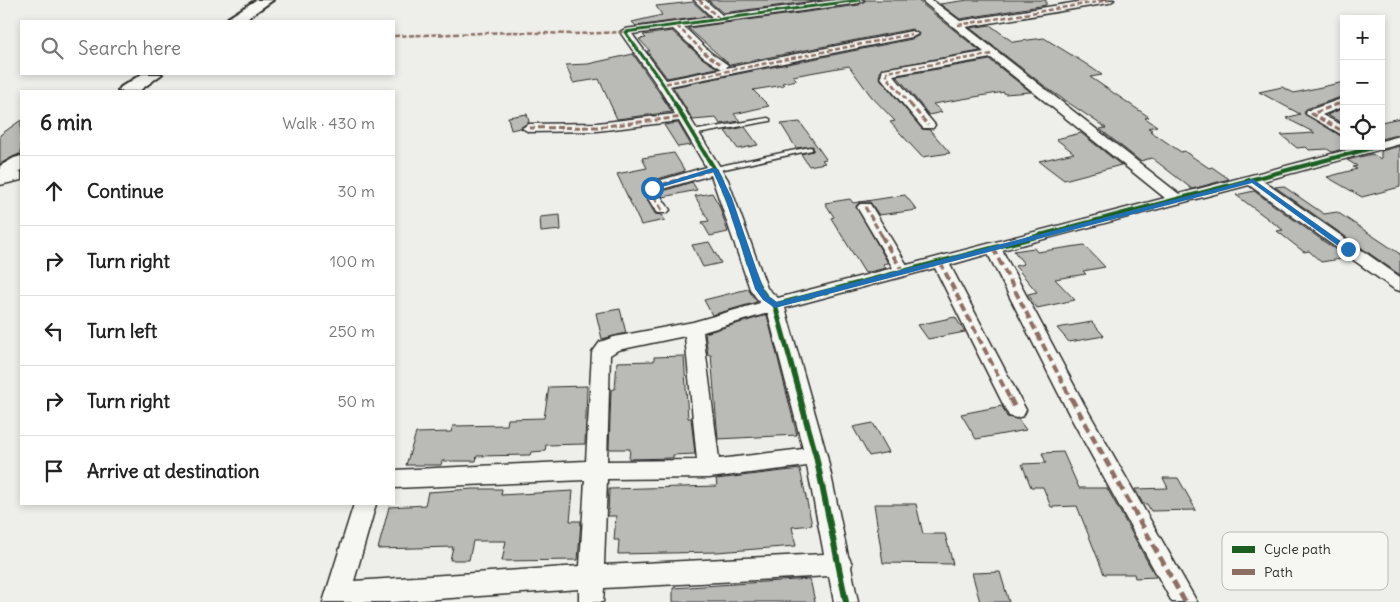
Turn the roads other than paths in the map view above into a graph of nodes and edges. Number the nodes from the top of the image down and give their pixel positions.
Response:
1 (266, 0) edge
2 (700, 0) edge
3 (858, 0) edge
4 (926, 0) edge
5 (1109, 0) edge
6 (720, 19) junction
7 (235, 20) edge
8 (958, 25) junction
9 (677, 26) junction
10 (912, 34) dead end
11 (994, 54) junction
12 (722, 65) dead end
13 (151, 75) edge
14 (663, 84) junction
15 (129, 90) edge
16 (1340, 103) edge
17 (683, 117) junction
18 (768, 120) dead end
19 (928, 125) dead end
20 (529, 128) dead end
21 (1340, 130) edge
22 (692, 133) junction
23 (1400, 140) edge
24 (1385, 144) edge
25 (810, 149) dead end
26 (1362, 150) edge
27 (20, 163) edge
28 (715, 169) junction
29 (0, 174) edge
30 (20, 176) edge
31 (0, 181) edge
32 (1253, 181) junction
33 (1177, 200) junction
34 (866, 207) dead end
35 (662, 210) dead end
36 (993, 248) junction
37 (940, 262) junction
38 (903, 272) junction
39 (1400, 285) edge
40 (775, 305) junction
41 (693, 328) junction
42 (1016, 410) dead end
43 (816, 456) junction
44 (709, 469) junction
45 (596, 470) junction
46 (395, 479) edge
47 (365, 505) edge
48 (840, 564) junction
49 (592, 577) junction
50 (336, 598) edge
51 (591, 602) edge
52 (846, 602) edge
53 (1185, 602) edge

1 - 7 main road
2 - 6 street
3 - 6 street
4 - 8 street
5 - 8 street
6 - 9 street
8 - 11 street
9 - 12 street
9 - 14 street
10 - 14 street
11 - 19 street
11 - 33 street
13 - 15 main road
14 - 17 street
16 - 21 street
17 - 20 street
17 - 22 street
18 - 22 lane
22 - 28 street
23 - 24 street
25 - 28 lane
26 - 32 street
27 - 29 main road
28 - 35 street
28 - 40 street
30 - 31 street
32 - 33 street
32 - 39 street
33 - 36 street
34 - 38 street
36 - 37 street
36 - 53 street
37 - 38 street
37 - 42 street
38 - 40 street
40 - 41 street
40 - 43 street
41 - 44 street
41 - 45 street
43 - 44 street
43 - 48 street
44 - 45 street
45 - 46 street
45 - 49 street
47 - 50 street
48 - 49 street
48 - 52 street
49 - 50 street
49 - 51 street

